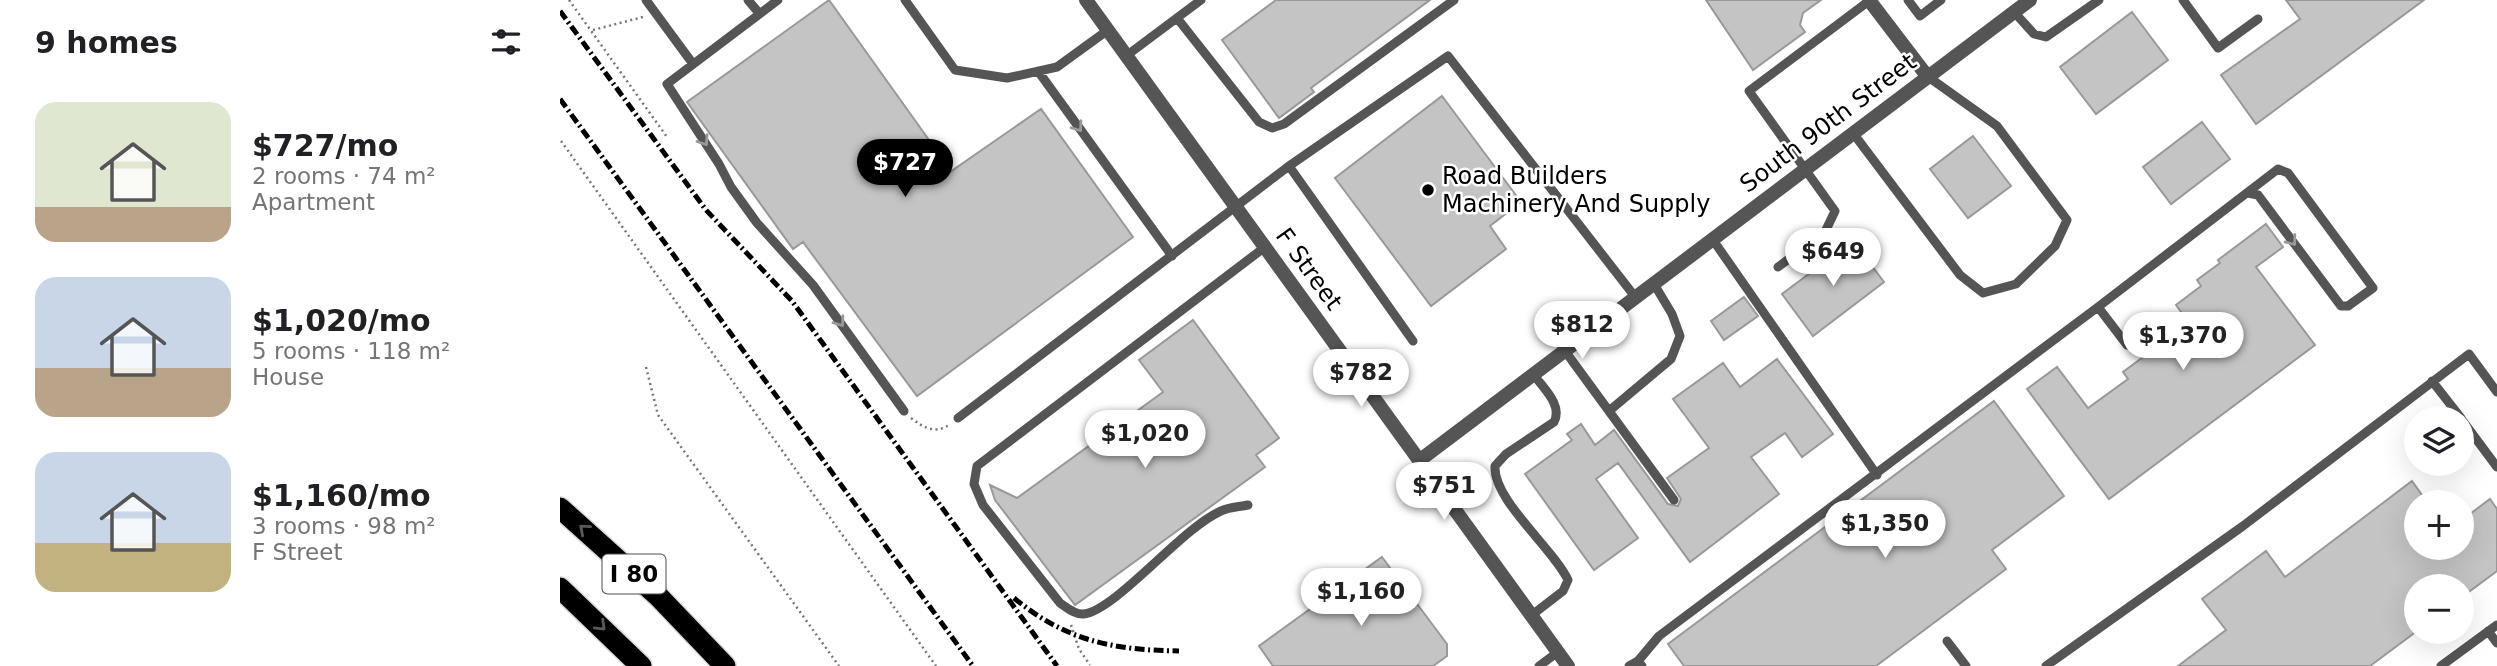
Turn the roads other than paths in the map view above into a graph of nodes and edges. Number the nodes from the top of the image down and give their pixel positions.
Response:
1 (646, 0) edge
2 (748, 0) edge
3 (778, 0) edge
4 (905, 0) edge
5 (1086, 0) edge
6 (1201, 0) edge
7 (1454, 0) edge
8 (1869, 0) edge
9 (1908, 0) edge
10 (1941, 0) edge
11 (2030, 0) edge
12 (2099, 0) edge
13 (2183, 0) edge
14 (2014, 12) junction
15 (759, 13) junction
16 (1177, 18) junction
17 (2258, 19) dead end
18 (1108, 30) junction
19 (1126, 56) junction
20 (693, 64) junction
21 (1038, 71) junction
22 (1927, 76) junction
23 (1853, 133) junction
24 (1289, 166) junction
25 (1806, 170) junction
26 (2248, 193) junction
27 (1235, 207) junction
28 (1713, 240) junction
29 (1265, 247) junction
30 (1172, 256) junction
31 (1778, 267) dead end
32 (1654, 284) junction
33 (1636, 298) junction
34 (2098, 307) junction
35 (1413, 341) dead end
36 (2127, 345) dead end
37 (1565, 351) junction
38 (1534, 375) junction
39 (2432, 381) junction
40 (2497, 391) edge
41 (2451, 406) edge
42 (904, 411) road end
43 (1609, 411) junction
44 (958, 418) road end
45 (2474, 436) edge
46 (1420, 460) junction
47 (2497, 467) edge
48 (1877, 474) junction
49 (1674, 500) dead end
50 (1248, 505) dead end
51 (560, 508) edge
52 (560, 588) edge
53 (1532, 615) junction
54 (2497, 625) edge
55 (2488, 631) junction
56 (1947, 641) dead end
57 (2497, 643) edge
58 (1558, 652) junction
59 (1636, 664) edge
60 (641, 666) edge
61 (725, 666) edge
62 (1539, 666) edge
63 (1568, 666) edge
64 (1966, 666) edge
65 (2046, 666) edge
66 (2441, 666) edge

1 - 20 lane
2 - 15 lane
3 - 15 lane
4 - 21 lane
5 - 18 street, F Street
6 - 16 lane
7 - 16 lane
8 - 22 street
8 - 25 lane
9 - 10 lane
11 - 14 street, South 90th Street
12 - 14 lane
13 - 17 lane
14 - 22 street, South 90th Street
15 - 20 lane
16 - 19 lane
18 - 19 street, F Street
18 - 21 lane
19 - 27 street, F Street
20 -> 42 lane
21 -> 30 lane
22 - 23 street, South 90th Street
22 - 23 lane
23 - 25 street, South 90th Street
24 - 27 lane
24 - 33 lane
24 - 35 lane
25 - 28 street, South 90th Street
25 - 31 lane
26 -> 26 lane
26 - 34 lane
27 - 29 street, F Street
27 - 30 lane
28 - 32 street, South 90th Street
28 - 48 lane
29 - 46 street, F Street
29 - 50 lane
30 - 44 lane
32 - 33 street, South 90th Street
32 - 43 lane
33 - 37 street, South 90th Street
34 - 36 lane
34 - 48 lane
37 - 38 street, South 90th Street
37 - 43 lane
38 - 46 street, South 90th Street
38 - 53 lane
39 - 40 lane
39 - 41 lane
39 - 65 lane
43 - 49 lane
45 - 47 lane
46 - 53 street, F Street
48 - 59 lane
61 -> 51 highway, I 80
52 -> 60 highway, I 80
53 - 58 street, F Street
54 - 55 lane
55 - 57 lane
55 - 66 lane
56 - 64 lane
58 - 62 lane
58 - 63 street, F Street

